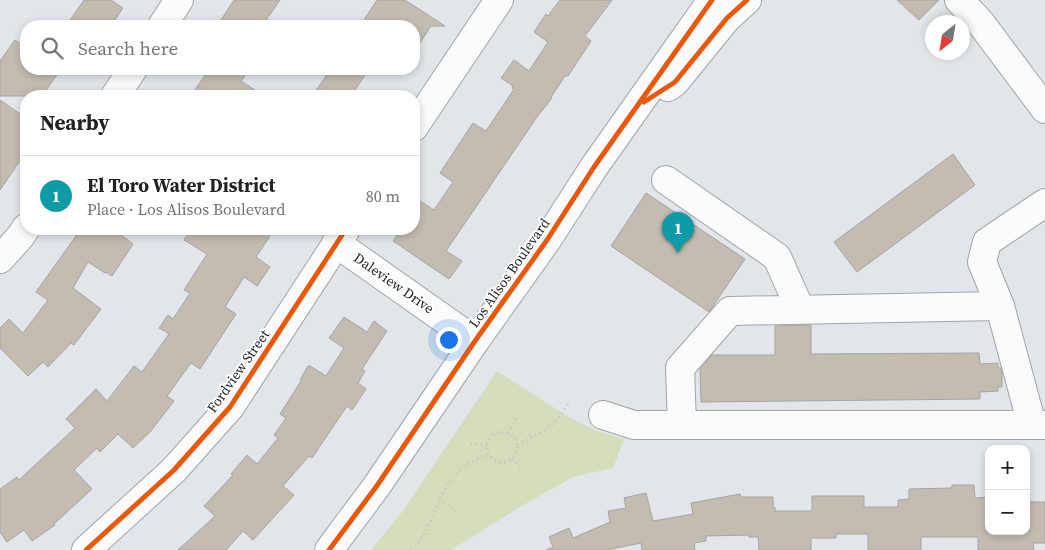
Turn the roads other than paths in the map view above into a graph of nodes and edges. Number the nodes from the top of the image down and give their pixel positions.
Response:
1 (179, 0) edge
2 (499, 0) edge
3 (712, 0) edge
4 (747, 0) edge
5 (959, 0) edge
6 (166, 20) edge
7 (129, 75) edge
8 (119, 90) edge
9 (638, 106) junction
10 (1045, 109) edge
11 (420, 118) edge
12 (666, 180) dead end
13 (1045, 203) edge
14 (21, 235) edge
15 (341, 236) edge
16 (0, 258) edge
17 (1000, 306) junction
18 (800, 309) junction
19 (475, 341) junction
20 (604, 415) dead end
21 (682, 425) junction
22 (1039, 425) edge
23 (86, 550) edge
24 (329, 550) edge

1 - 6 street
2 - 11 street
3 - 9 street, Los Alisos Boulevard
4 - 9 street, Los Alisos Boulevard
5 - 10 street
7 - 8 street
9 - 19 street, Los Alisos Boulevard
12 - 18 street
13 - 17 street
14 - 16 street
15 - 19 street, Daleview Drive
15 - 23 street, Fordview Street
17 - 18 street
17 - 22 street
18 - 21 street
19 - 24 street, Los Alisos Boulevard
20 - 21 street
21 - 22 street

